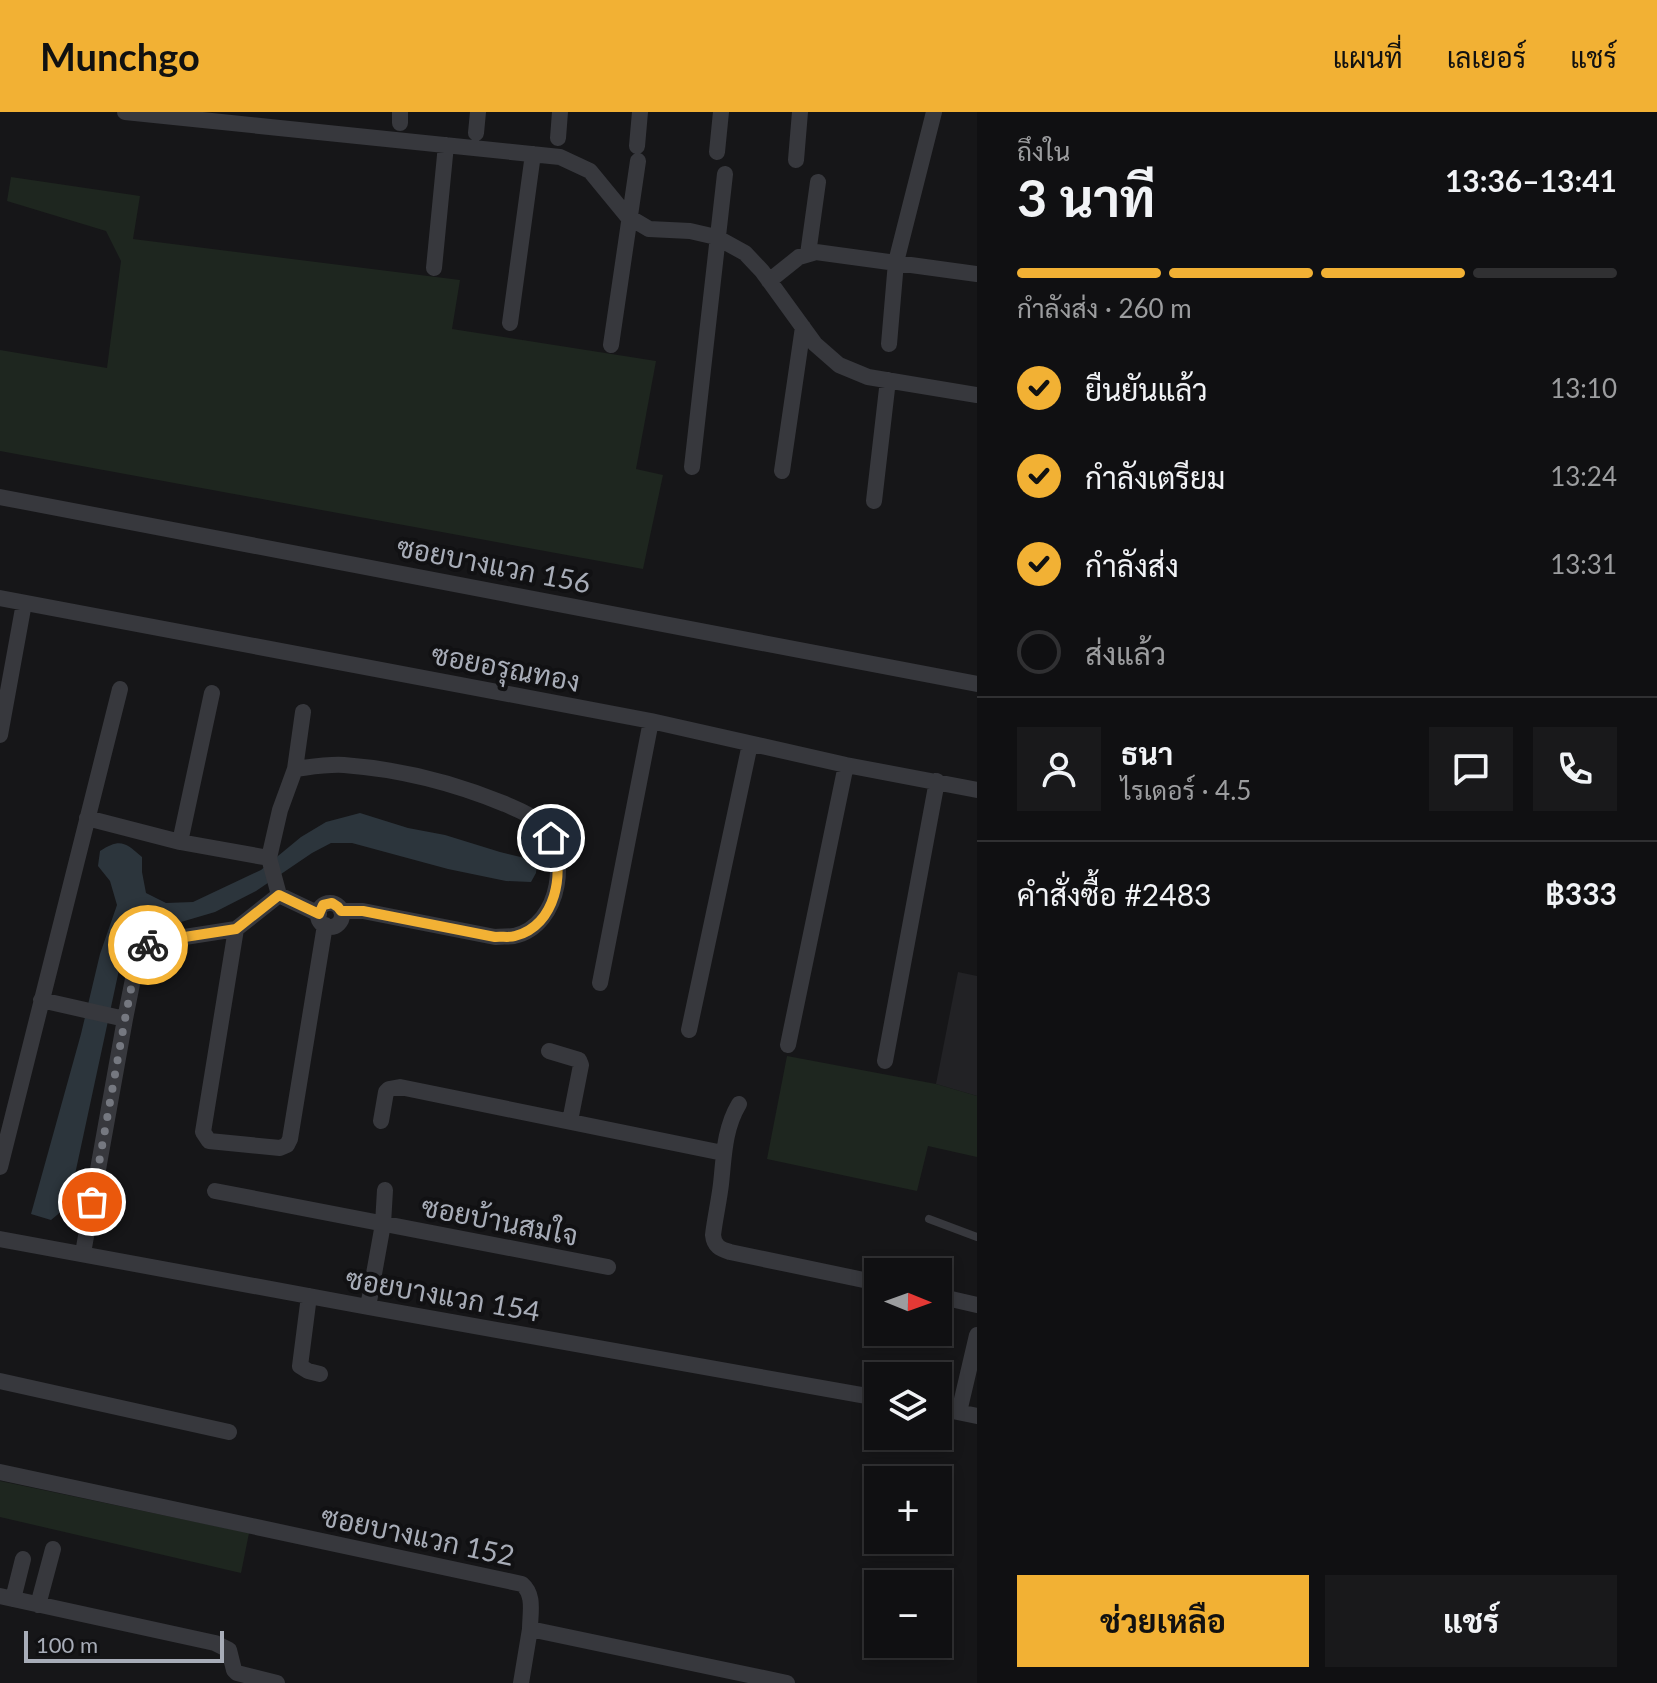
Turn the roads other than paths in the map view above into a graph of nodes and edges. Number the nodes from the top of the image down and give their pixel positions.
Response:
1 (125, 112) edge
2 (478, 112) edge
3 (560, 112) edge
4 (640, 112) edge
5 (721, 112) edge
6 (800, 112) edge
7 (934, 112) edge
8 (476, 133) dead end
9 (558, 138) dead end
10 (446, 145) junction
11 (717, 152) dead end
12 (533, 154) junction
13 (796, 160) dead end
14 (725, 174) dead end
15 (818, 182) dead end
16 (629, 217) junction
17 (718, 238) junction
18 (808, 254) junction
19 (896, 262) junction
20 (434, 268) dead end
21 (977, 274) edge
22 (769, 281) junction
23 (510, 323) dead end
24 (803, 327) junction
25 (889, 344) dead end
26 (611, 345) dead end
27 (888, 380) junction
28 (977, 395) edge
29 (692, 467) dead end
30 (782, 471) dead end
31 (0, 497) edge
32 (874, 501) dead end
33 (0, 598) edge
34 (24, 603) junction
35 (977, 684) edge
36 (120, 689) dead end
37 (212, 693) dead end
38 (303, 712) dead end
39 (651, 721) junction
40 (0, 735) edge
41 (750, 744) junction
42 (846, 765) junction
43 (295, 769) junction
44 (937, 781) junction
45 (977, 790) edge
46 (87, 818) junction
47 (180, 842) junction
48 (270, 860) junction
49 (278, 888) junction
50 (322, 920) junction
51 (236, 929) junction
52 (600, 983) dead end
53 (41, 1000) junction
54 (118, 1018) junction
55 (689, 1030) dead end
56 (788, 1045) dead end
57 (549, 1051) dead end
58 (885, 1061) dead end
59 (739, 1104) dead end
60 (381, 1121) dead end
61 (570, 1121) junction
62 (723, 1153) junction
63 (0, 1167) edge
64 (385, 1190) dead end
65 (215, 1191) dead end
66 (929, 1219) dead end
67 (383, 1224) junction
68 (977, 1237) edge
69 (0, 1239) edge
70 (83, 1253) junction
71 (608, 1267) dead end
72 (864, 1280) edge
73 (309, 1296) junction
74 (952, 1299) edge
75 (977, 1305) edge
76 (368, 1307) junction
77 (977, 1335) edge
78 (320, 1374) dead end
79 (0, 1381) edge
80 (864, 1396) edge
81 (952, 1411) edge
82 (959, 1412) junction
83 (977, 1416) edge
84 (229, 1432) dead end
85 (0, 1472) edge
86 (53, 1549) dead end
87 (23, 1559) dead end
88 (7, 1598) edge
89 (38, 1605) junction
90 (530, 1629) junction
91 (277, 1683) edge
92 (521, 1683) edge
93 (787, 1683) edge

1 - 10 street
2 - 8 street
3 - 9 street
4 - 16 street
5 - 11 street
6 - 13 street
7 - 19 street
10 - 12 street
10 - 20 street
12 - 16 street
12 - 23 street
14 - 17 street
15 - 18 street
16 - 17 street
16 - 26 street
17 - 22 street
17 - 29 street
18 - 19 street
18 - 22 street
19 - 21 street
19 - 25 street
22 - 24 street
24 - 27 street
24 - 30 street
27 - 28 street
27 - 32 street
31 - 35 street, ซอยบางแวก 156
33 - 34 street, ซอยอรุณทอง
34 - 39 street, ซอยอรุณทอง
34 - 40 street
36 - 46 street
37 - 47 street
38 - 43 street
39 - 41 street, ซอยอรุณทอง
39 - 52 street
41 - 42 street, ซอยอรุณทอง
41 - 55 street
42 - 44 street, ซอยอรุณทอง
42 - 56 street
43 - 48 street
43 - 50 street
44 - 45 street, ซอยอรุณทอง
44 - 58 street
46 - 47 street
46 - 53 street
47 - 48 street
48 - 49 street
49 - 50 street
49 - 51 street
50 - 51 street
51 - 54 street
53 - 54 street
53 - 63 street
54 - 70 street
57 - 61 street
59 - 62 street
60 - 61 street
61 - 62 street
62 - 72 street
64 - 67 street, ซอยบ้านสมใจ
65 - 67 street, ซอยบ้านสมใจ
66 - 68 lane
67 - 71 street, ซอยบ้านสมใจ
67 - 76 street, ซอยบ้านสมใจ
69 - 70 street, ซอยบางแวก 154
70 - 73 street, ซอยบางแวก 154
73 - 76 street, ซอยบางแวก 154
73 - 78 street
74 - 75 street
76 - 80 street, ซอยบางแวก 154
77 - 82 street
79 - 84 street
81 - 82 street
82 - 83 street
85 - 90 street, ซอยบางแวก 152
86 - 89 street
87 - 88 street
88 - 89 street
89 - 91 street
90 - 92 street, ซอยบางแวก 152
90 - 93 street

